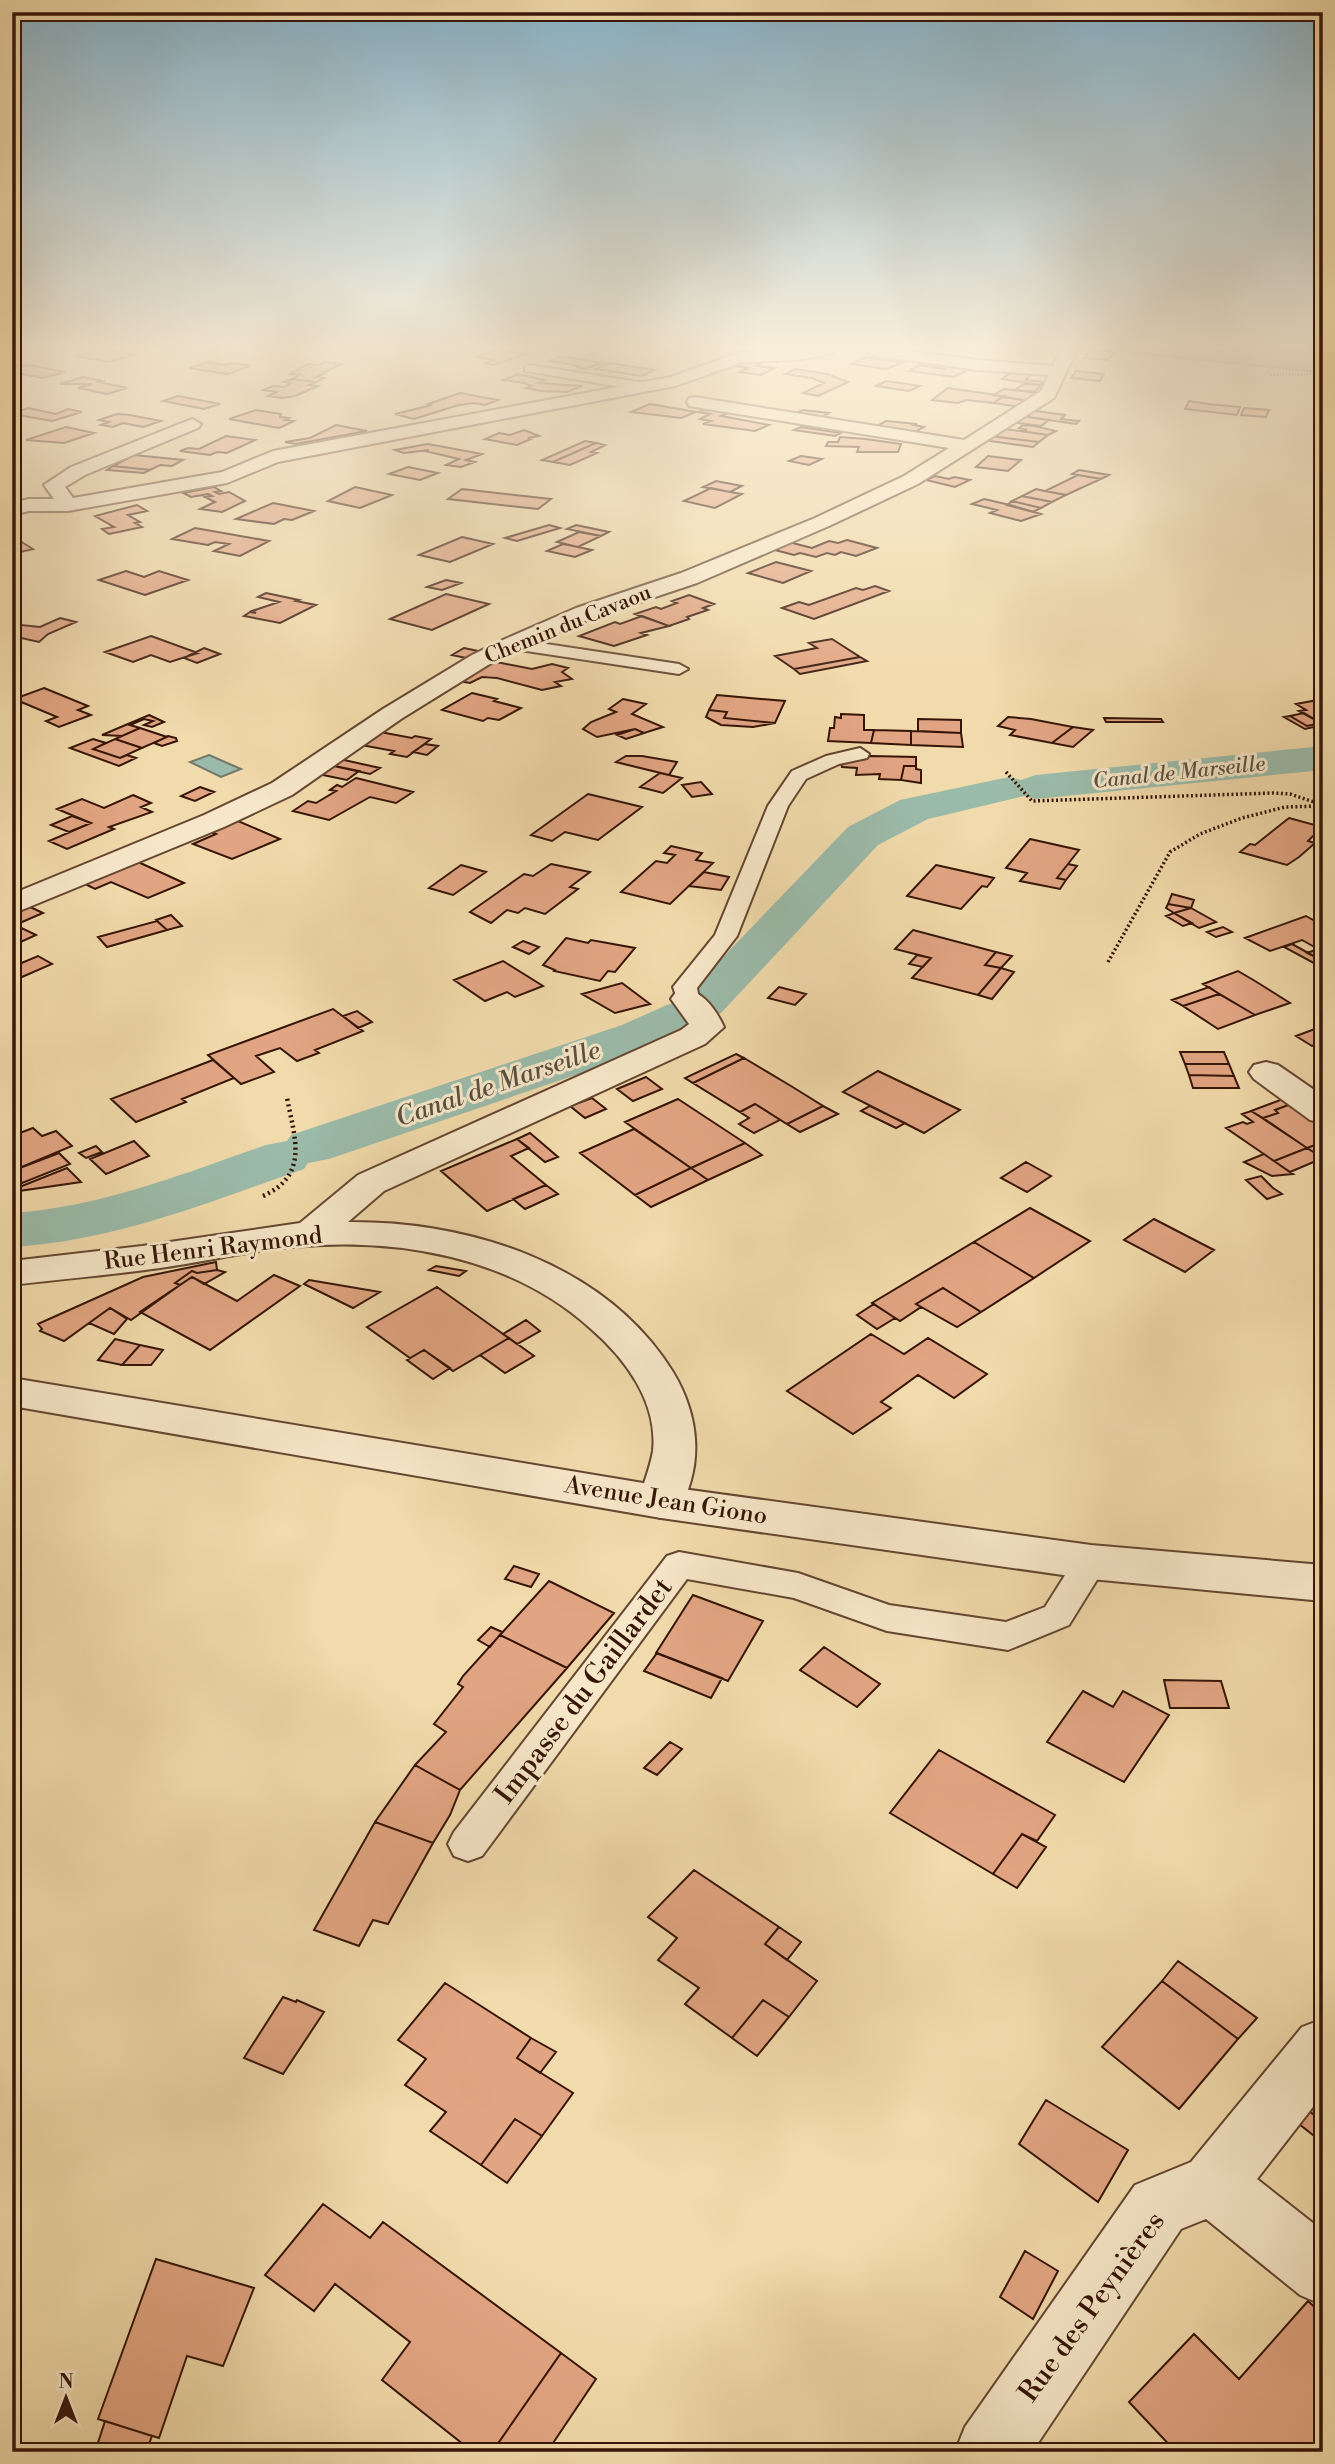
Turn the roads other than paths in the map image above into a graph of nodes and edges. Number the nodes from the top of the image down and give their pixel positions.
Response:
1 (93, 465) edge
2 (256, 465) edge
3 (937, 465) edge
4 (68, 505) junction
5 (12, 509) edge
6 (513, 644) junction
7 (679, 669) dead end
8 (860, 754) dead end
9 (12, 905) edge
10 (694, 1007) joint
11 (1266, 1072) dead end
12 (1323, 1112) edge
13 (311, 1234) junction
14 (12, 1273) edge
15 (12, 1392) edge
16 (661, 1502) junction
17 (1091, 1562) junction
18 (1323, 1583) edge
19 (468, 1844) dead end
20 (1323, 2047) edge
21 (1213, 2184) junction
22 (1323, 2272) edge
23 (990, 2452) edge

1 - 4 street
2 - 4 street
3 - 6 street, Chemin du Cavaou
4 - 5 street
6 - 7 lane
6 - 9 street, Chemin du Cavaou
8 - 10 lane
10 - 13 street
11 - 12 street
13 - 14 street, Rue Henri Raymond
13 - 16 street, Rue Henri Raymond
15 - 16 street, Avenue Jean Giono
16 - 17 street, Avenue Jean Giono
17 - 18 street, Avenue Jean Giono
17 - 19 lane, Impasse du Gaillardet
20 - 21 street, Rue des Peynières
21 - 22 street
21 - 23 street, Rue des Peynières

